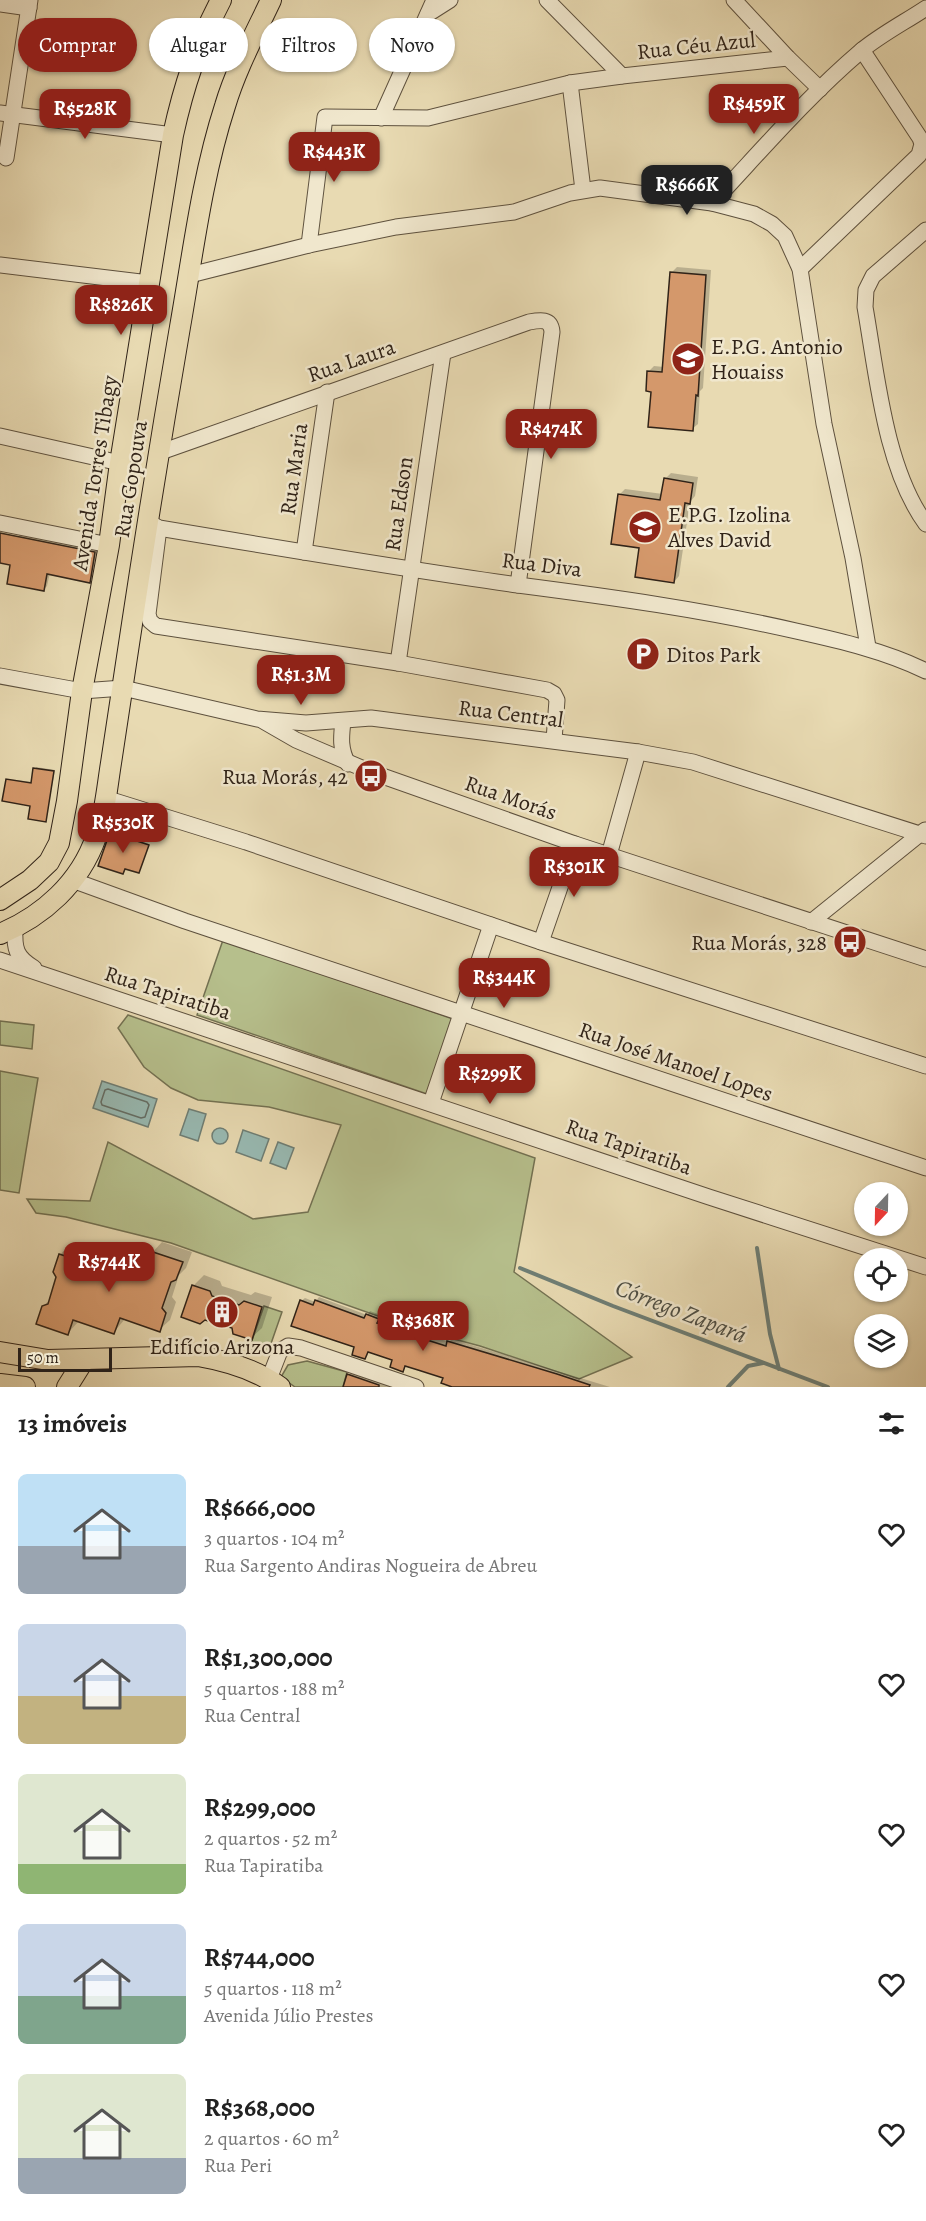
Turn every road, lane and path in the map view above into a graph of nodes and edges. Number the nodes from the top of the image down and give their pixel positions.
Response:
1 (221, 0) edge
2 (271, 0) edge
3 (450, 0) edge
4 (547, 0) edge
5 (734, 0) edge
6 (0, 4) edge
7 (30, 4) edge
8 (431, 7) edge
9 (926, 8) edge
10 (862, 50) junction
11 (788, 58) junction
12 (622, 76) junction
13 (570, 83) junction
14 (820, 89) junction
15 (6, 114) edge
16 (381, 118) junction
17 (173, 135) junction
18 (6, 158) dead end
19 (583, 190) junction
20 (711, 203) junction
21 (926, 230) edge
22 (309, 245) junction
23 (0, 265) edge
24 (800, 268) junction
25 (190, 275) junction
26 (149, 283) junction
27 (443, 353) junction
28 (327, 392) junction
29 (0, 436) edge
30 (158, 453) junction
31 (120, 463) junction
32 (0, 523) edge
33 (153, 524) junction
34 (926, 524) edge
35 (109, 545) junction
36 (304, 552) junction
37 (411, 569) junction
38 (518, 585) junction
39 (868, 647) junction
40 (398, 663) junction
41 (926, 671) edge
42 (0, 675) edge
43 (123, 688) junction
44 (82, 691) junction
45 (257, 719) junction
46 (343, 721) junction
47 (554, 740) junction
48 (638, 752) junction
49 (348, 764) junction
50 (105, 798) junction
51 (924, 833) edge
52 (575, 844) junction
53 (609, 855) junction
54 (72, 880) junction
55 (0, 900) edge
56 (811, 922) junction
57 (491, 925) junction
58 (8, 931) edge
59 (541, 942) junction
60 (926, 959) edge
61 (0, 960) edge
62 (44, 974) junction
63 (461, 1012) junction
64 (926, 1066) edge
65 (430, 1102) junction
66 (926, 1168) edge
67 (926, 1267) edge
68 (0, 1352) edge
69 (56, 1360) junction
70 (84, 1360) junction
71 (275, 1383) edge
72 (0, 1384) edge
73 (25, 1387) edge
74 (65, 1387) edge
75 (416, 1387) edge

1 - 17 main road, Avenida Torres Tibagy
2 - 25 main road, Rua Gopouva
3 - 8 street
4 - 12 street
5 - 11 street
6 - 7 street
7 - 15 street
8 - 16 street
9 - 10 street
10 - 14 street
10 - 24 street
11 - 12 street, Rua Céu Azul
11 - 14 street
12 - 13 street, Rua Céu Azul
13 - 16 street, Rua Céu Azul
13 - 19 street
14 - 20 street
15 - 17 street
15 - 18 street
16 - 22 street, Rua Céu Azul
17 - 26 main road, Avenida Torres Tibagy
19 - 20 street
19 - 22 street
20 - 24 street
21 - 34 street
22 - 25 street
23 - 26 street
24 - 39 street
25 - 30 main road, Rua Gopouva
26 - 31 main road, Avenida Torres Tibagy
27 - 28 street, Rua Laura
27 - 37 street, Rua Edson
27 - 38 street, Rua Laura
28 - 30 street, Rua Laura
28 - 36 street, Rua Maria
29 - 31 street
30 - 33 main road, Rua Gopouva
31 - 35 main road, Avenida Torres Tibagy
32 - 35 street
33 - 36 street, Rua Diva
33 - 40 street
33 - 43 main road, Rua Gopouva
35 - 44 main road, Avenida Torres Tibagy
36 - 37 street, Rua Diva
37 - 38 street, Rua Diva
37 - 40 street, Rua Edson
38 - 39 street, Rua Diva
39 - 41 street, Rua Diva
40 - 47 street
42 - 44 street, Rua Central
43 - 44 street, Rua Central
43 - 45 street, Rua Central
43 - 50 main road, Rua Gopouva
44 - 55 main road, Avenida Torres Tibagy
45 - 46 street, Rua Central
45 - 49 street, Rua Morás
46 - 47 street, Rua Central
46 - 49 street
47 - 48 street, Rua Central
48 - 51 street, Rua Central
48 - 53 street
49 - 52 street, Rua Morás
50 - 54 main road, Rua Gopouva
50 - 57 street
51 - 56 street
52 - 53 street, Rua Morás
52 - 59 street
53 - 56 street, Rua Morás
54 - 58 main road, Rua Gopouva
54 - 63 street, Rua José Manoel Lopes
56 - 60 street, Rua Morás
57 - 59 street
57 - 63 street
58 - 62 street, Rua Tapiratiba
59 - 64 street
61 - 62 street, Rua Tapiratiba
62 - 65 street, Rua Tapiratiba
63 - 65 street
63 - 66 street, Rua José Manoel Lopes
65 - 67 street, Rua Tapiratiba
68 - 69 main road
69 - 70 main road
69 - 74 main road
70 - 71 main road
70 - 74 main road
71 - 75 street
72 - 73 main road

